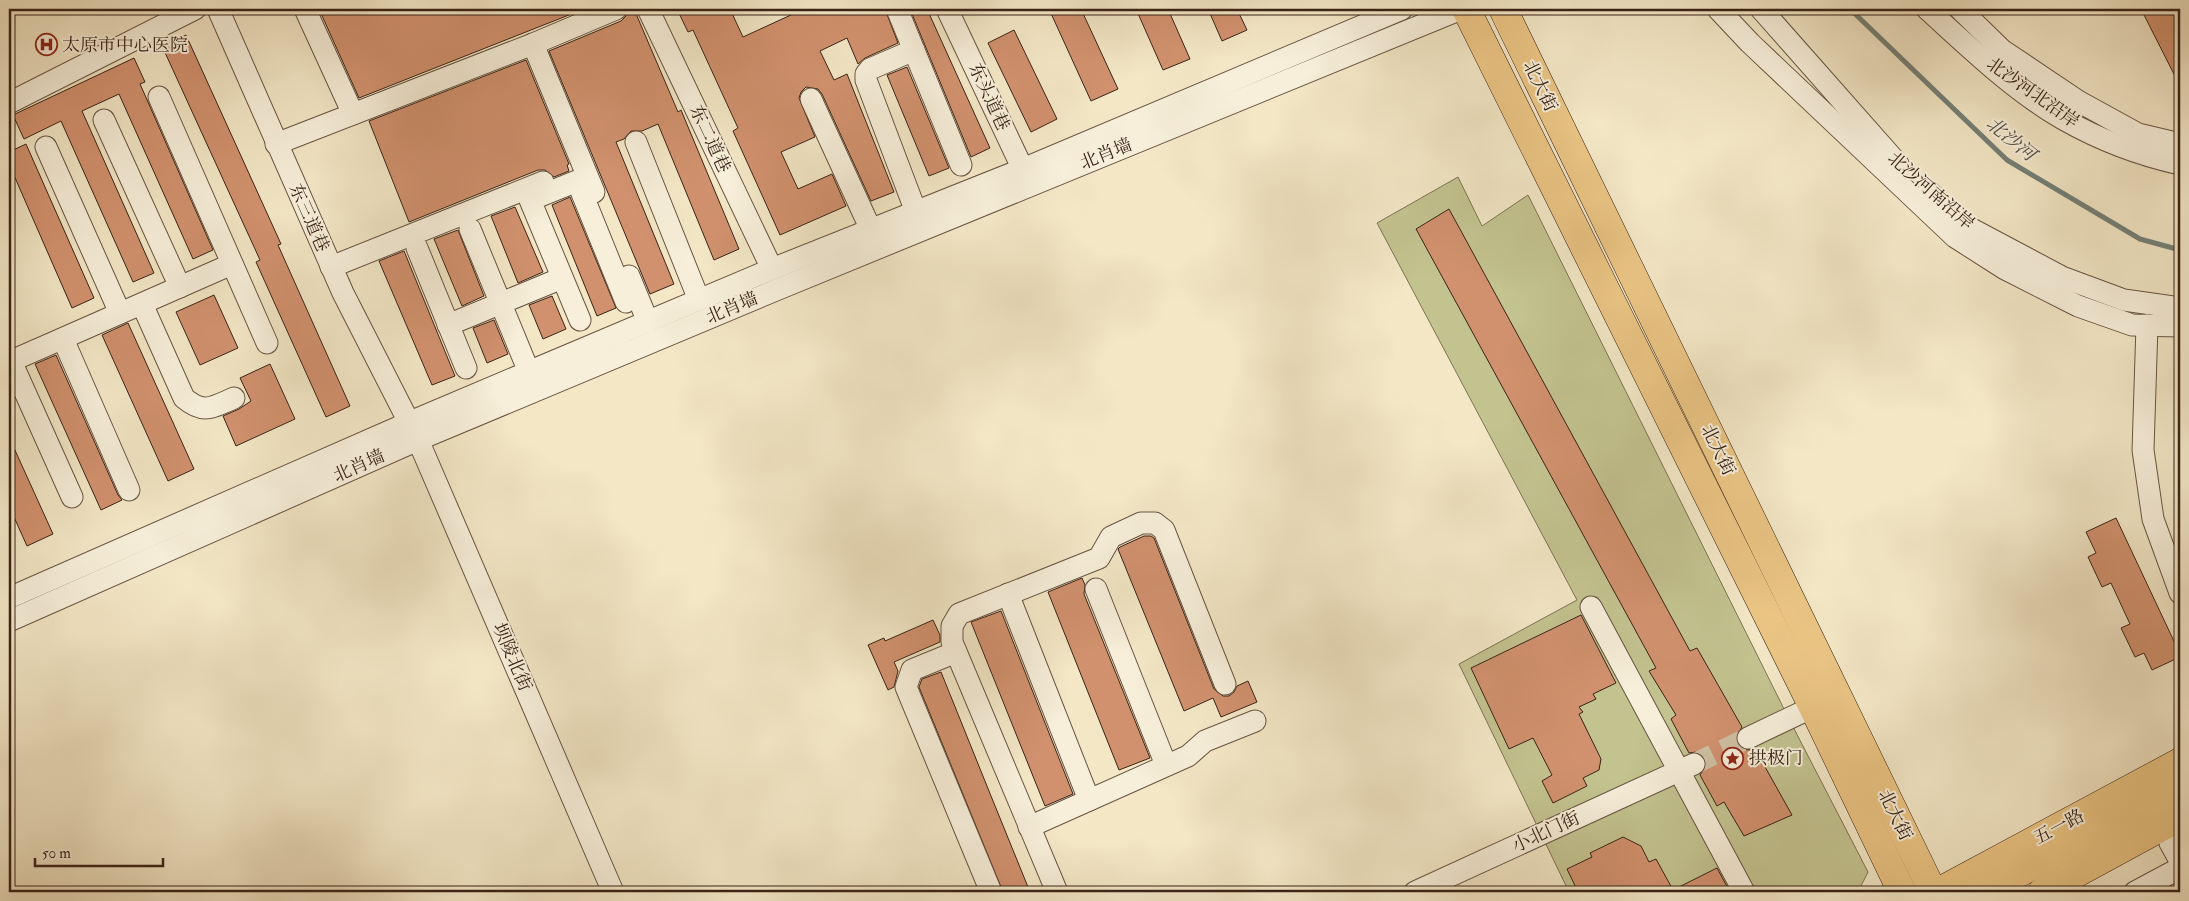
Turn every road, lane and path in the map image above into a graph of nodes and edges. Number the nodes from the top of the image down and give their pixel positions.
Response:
1 (195, 9) edge
2 (218, 9) edge
3 (304, 9) edge
4 (616, 9) edge
5 (648, 9) edge
6 (658, 9) edge
7 (897, 9) edge
8 (947, 9) edge
9 (1402, 9) edge
10 (1461, 9) edge
11 (1466, 9) edge
12 (1502, 9) edge
13 (1718, 9) edge
14 (1761, 9) edge
15 (1927, 9) edge
16 (1960, 9) edge
17 (534, 44) junction
18 (914, 50) junction
19 (159, 97) dead end
20 (811, 99) dead end
21 (9, 103) edge
22 (353, 114) junction
23 (104, 120) dead end
24 (636, 142) dead end
25 (276, 144) junction
26 (2180, 144) edge
27 (46, 147) dead end
28 (960, 164) dead end
29 (2180, 164) edge
30 (583, 166) junction
31 (1026, 177) junction
32 (916, 212) junction
33 (470, 229) dead end
34 (871, 230) junction
35 (417, 248) dead end
36 (232, 264) junction
37 (331, 267) junction
38 (776, 268) junction
39 (562, 278) junction
40 (180, 288) junction
41 (699, 300) junction
42 (626, 302) dead end
43 (500, 303) junction
44 (142, 304) junction
45 (2180, 308) edge
46 (120, 313) junction
47 (580, 320) dead end
48 (648, 322) junction
49 (448, 325) junction
50 (2147, 326) junction
51 (2180, 326) edge
52 (63, 338) junction
53 (267, 343) dead end
54 (10, 362) edge
55 (466, 368) dead end
56 (529, 372) junction
57 (234, 398) dead end
58 (414, 431) junction
59 (129, 490) dead end
60 (72, 497) dead end
61 (1096, 589) dead end
62 (2180, 593) edge
63 (1008, 594) junction
64 (9, 598) edge
65 (1591, 607) dead end
66 (9, 621) edge
67 (956, 652) junction
68 (1225, 684) dead end
69 (1813, 707) junction
70 (1255, 721) dead end
71 (1748, 738) tunnel mouth
72 (2180, 762) edge
73 (1166, 765) junction
74 (1686, 768) junction
75 (2180, 787) edge
76 (1089, 800) junction
77 (2180, 818) edge
78 (1029, 826) junction
79 (2177, 847) edge
80 (2180, 868) edge
81 (1992, 887) dead end
82 (614, 892) edge
83 (991, 892) edge
84 (1057, 892) edge
85 (1415, 892) edge
86 (1744, 892) edge
87 (1902, 892) edge
88 (1933, 892) edge
89 (1938, 892) edge
90 (2042, 892) edge
91 (2079, 892) edge
92 (2135, 892) edge

1 - 21 street
2 - 25 street, 东三道巷
3 - 22 street
4 - 17 street
5 - 38 street, 东二道巷
6 - 38 street, 东二道巷
7 - 18 street
8 - 31 street, 东头道巷
9 - 31 street
10 - 31 street, 北肖墙
11 - 69 main road
12 - 88 main road, 北大街
13 - 50 street
14 - 45 street, 北沙河南沿岸
15 - 29 street, 北沙河北沿岸
16 - 26 street
17 - 22 street
17 - 30 street
18 - 28 street
18 - 32 street
19 - 36 street
20 - 34 street
22 - 25 street
23 - 40 street
24 - 41 street
25 - 37 street, 东三道巷
27 - 46 street
30 - 37 street
30 - 48 street
31 - 32 street
31 - 58 street, 北肖墙
32 - 34 street
33 - 43 street
34 - 38 street
35 - 49 street
36 - 40 street
36 - 53 street
37 - 58 street, 东三道巷
38 - 41 street
39 - 42 street
39 - 43 street
39 - 47 street
40 - 44 street
41 - 48 street
43 - 49 street
43 - 56 street
44 - 46 street
44 - 57 street
46 - 52 street
48 - 56 street
49 - 55 street
50 - 51 street
50 - 62 street
52 - 54 street
52 - 59 street
54 - 60 street
56 - 58 street
58 - 64 street
58 - 66 street, 北肖墙
58 - 82 street, 坝陵北街
61 - 73 street
63 - 67 street
63 - 68 street
63 - 76 street
65 - 74 street
67 - 78 street
67 - 83 street
69 - 71 street
69 - 87 main road
70 - 73 street
72 - 89 main road, 五一路
73 - 76 street
74 - 85 street, 小北门街
74 - 86 street
75 - 81 main road
76 - 78 street
77 - 90 main road
78 - 84 street
79 - 91 main road
80 - 92 street

